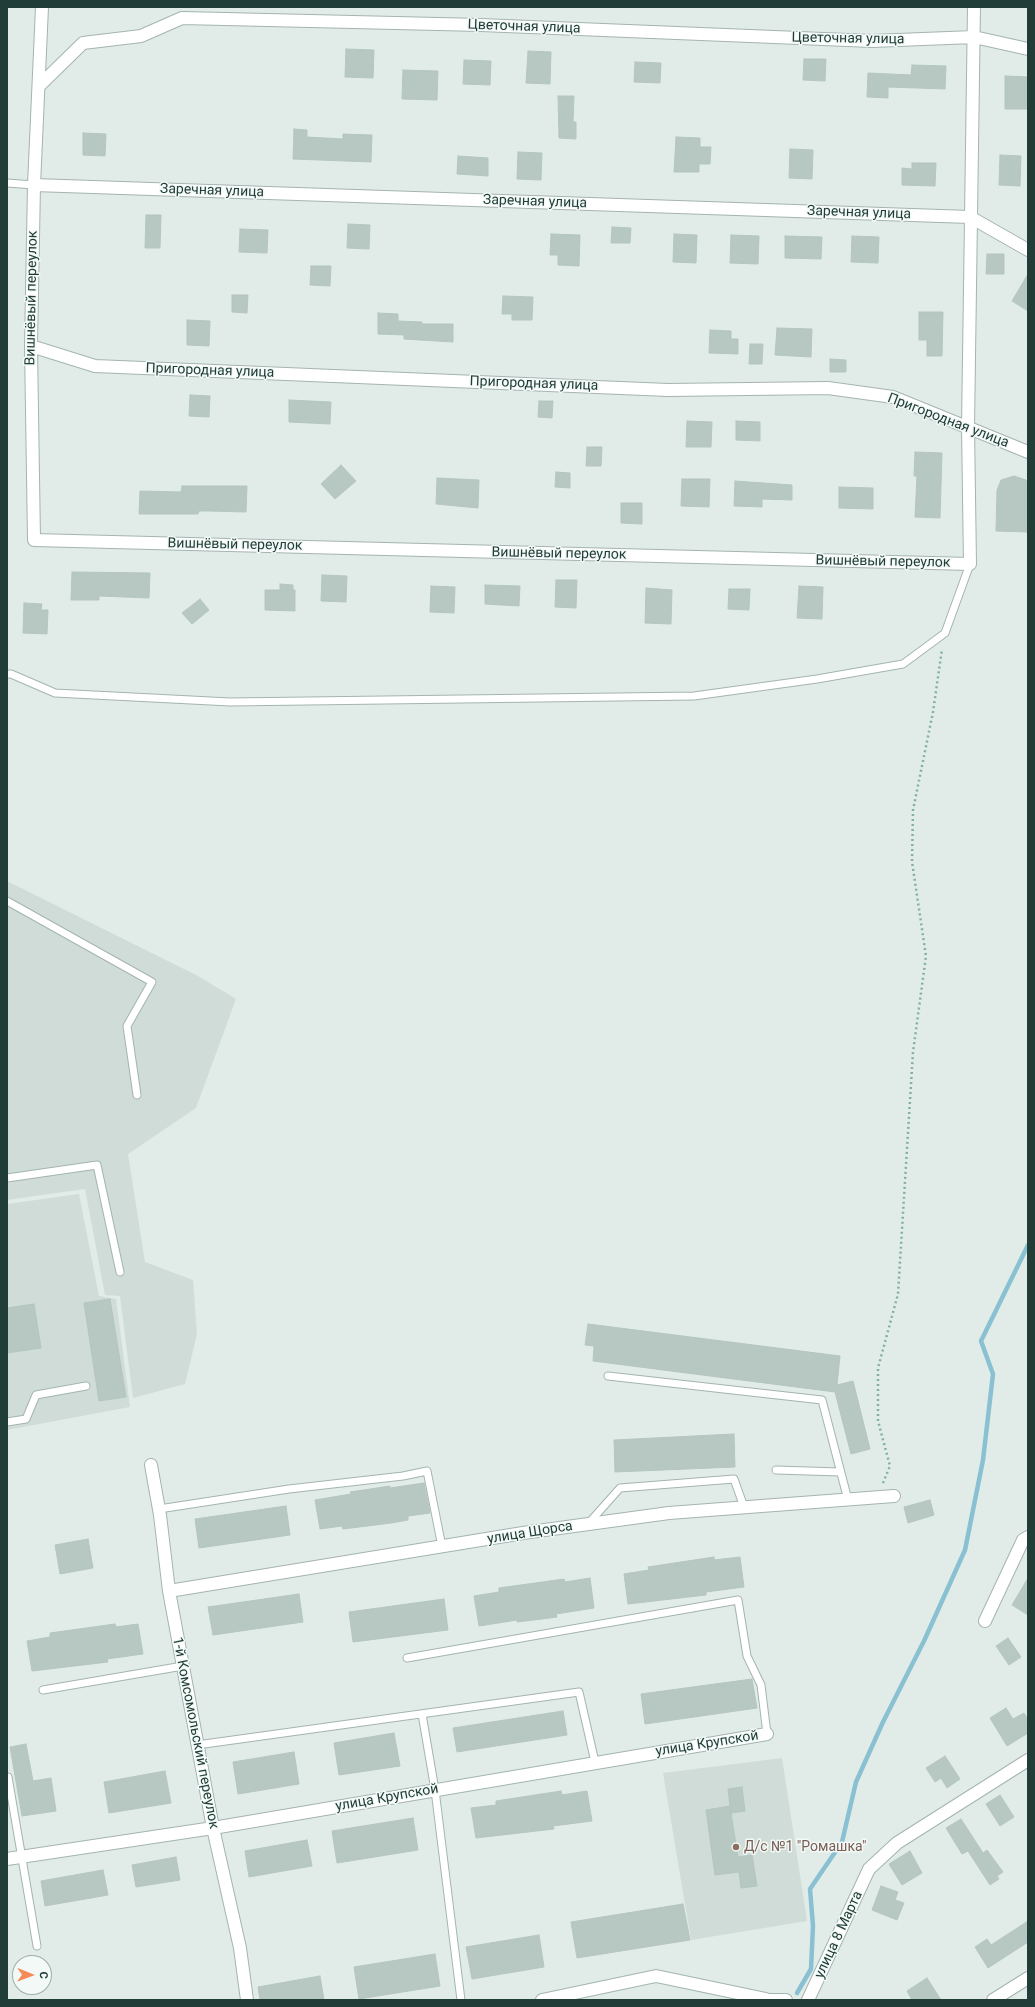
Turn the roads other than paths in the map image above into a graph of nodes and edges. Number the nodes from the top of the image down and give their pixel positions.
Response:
1 (42, 7) edge
2 (974, 7) edge
3 (974, 37) junction
4 (1028, 49) edge
5 (40, 85) junction
6 (7, 183) edge
7 (34, 185) junction
8 (970, 217) junction
9 (1028, 250) edge
10 (31, 346) junction
11 (968, 427) junction
12 (1028, 452) edge
13 (970, 564) junction
14 (7, 674) edge
15 (7, 902) edge
16 (137, 1095) dead end
17 (7, 1178) edge
18 (120, 1272) dead end
19 (608, 1376) dead end
20 (86, 1386) dead end
21 (7, 1422) edge
22 (151, 1465) dead end
23 (776, 1470) dead end
24 (840, 1472) junction
25 (894, 1496) dead end
26 (848, 1500) junction
27 (744, 1508) junction
28 (159, 1509) junction
29 (588, 1524) junction
30 (1028, 1537) edge
31 (442, 1547) junction
32 (169, 1591) junction
33 (985, 1621) dead end
34 (407, 1658) dead end
35 (183, 1666) junction
36 (43, 1690) dead end
37 (422, 1714) junction
38 (767, 1734) joint
39 (197, 1745) junction
40 (1028, 1760) edge
41 (595, 1762) junction
42 (8, 1777) dead end
43 (435, 1790) junction
44 (213, 1828) junction
45 (23, 1857) junction
46 (7, 1859) edge
47 (37, 1946) dead end
48 (1028, 1978) edge
49 (247, 2000) edge
50 (461, 2000) edge
51 (542, 2000) edge
52 (766, 2000) edge
53 (786, 2000) edge
54 (808, 2000) edge
55 (993, 2000) edge

1 - 5 street, Вишнёвый переулок
2 - 3 street
3 - 4 street, Цветочная улица
3 - 5 street, Цветочная улица
3 - 8 street
5 - 7 street, Вишнёвый переулок
6 - 7 lane
7 - 8 street, Заречная улица
7 - 10 street, Вишнёвый переулок
8 - 9 street, Заречная улица
8 - 11 street
10 - 11 street, Пригородная улица
10 - 13 street, Вишнёвый переулок
11 - 12 street, Пригородная улица
11 - 13 street
13 - 14 lane
15 - 16 lane
17 - 18 lane
19 - 24 lane
20 - 21 lane
22 - 28 street, 1-й Комсомольский переулок
23 - 24 lane
24 - 26 lane
25 - 26 street, улица Щорса
26 - 27 street, улица Щорса
27 - 29 street, улица Щорса
27 - 29 lane
28 - 31 lane
28 - 32 street, 1-й Комсомольский переулок
29 - 31 street, улица Щорса
30 - 33 street
31 - 32 street, улица Щорса
32 - 35 street, 1-й Комсомольский переулок
34 - 38 lane
35 - 36 lane
35 - 39 street, 1-й Комсомольский переулок
37 - 39 lane
37 - 41 lane
37 - 43 lane
38 - 41 street, улица Крупской
39 - 44 street, 1-й Комсомольский переулок
40 - 54 street, улица 8 Марта
41 - 43 street, улица Крупской
42 - 45 lane
43 - 44 street, улица Крупской
43 - 50 lane
44 - 45 street, улица Крупской
44 - 49 street, 1-й Комсомольский переулок
45 - 46 street, улица Крупской
45 - 47 lane
48 - 55 street
51 - 52 street
52 - 53 street

